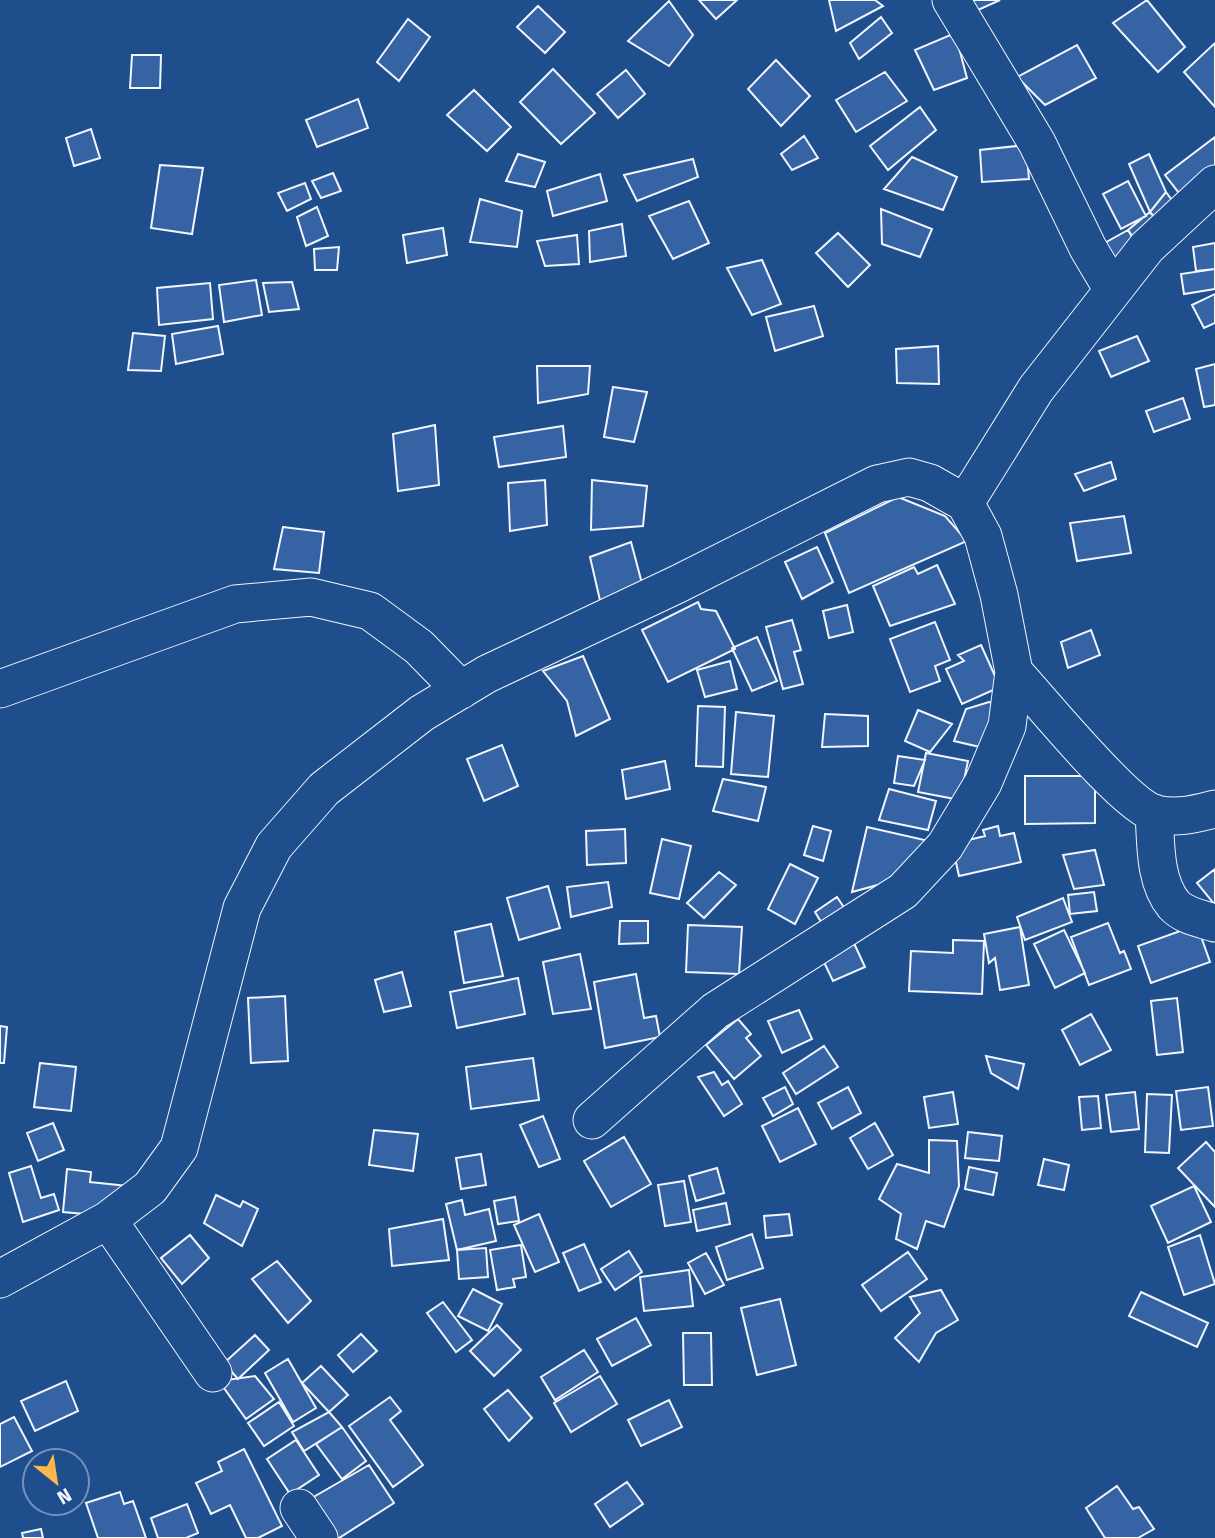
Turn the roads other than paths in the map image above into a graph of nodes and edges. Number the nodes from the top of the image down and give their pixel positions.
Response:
1 (951, 0) edge
2 (1215, 184) edge
3 (1113, 290) junction
4 (965, 503) junction
5 (1014, 672) junction
6 (0, 689) edge
7 (461, 690) junction
8 (1215, 809) edge
9 (1154, 813) junction
10 (1215, 923) edge
11 (592, 1120) dead end
12 (108, 1220) junction
13 (0, 1279) edge
14 (213, 1373) dead end
15 (299, 1508) dead end
16 (319, 1538) edge

1 - 3 street
2 - 3 street
3 - 4 street
4 - 5 street
4 - 7 street
5 - 9 street
5 - 11 street
6 - 7 street
7 - 12 street
8 - 9 street
9 - 10 street
12 - 13 street
12 - 14 street
15 - 16 street

